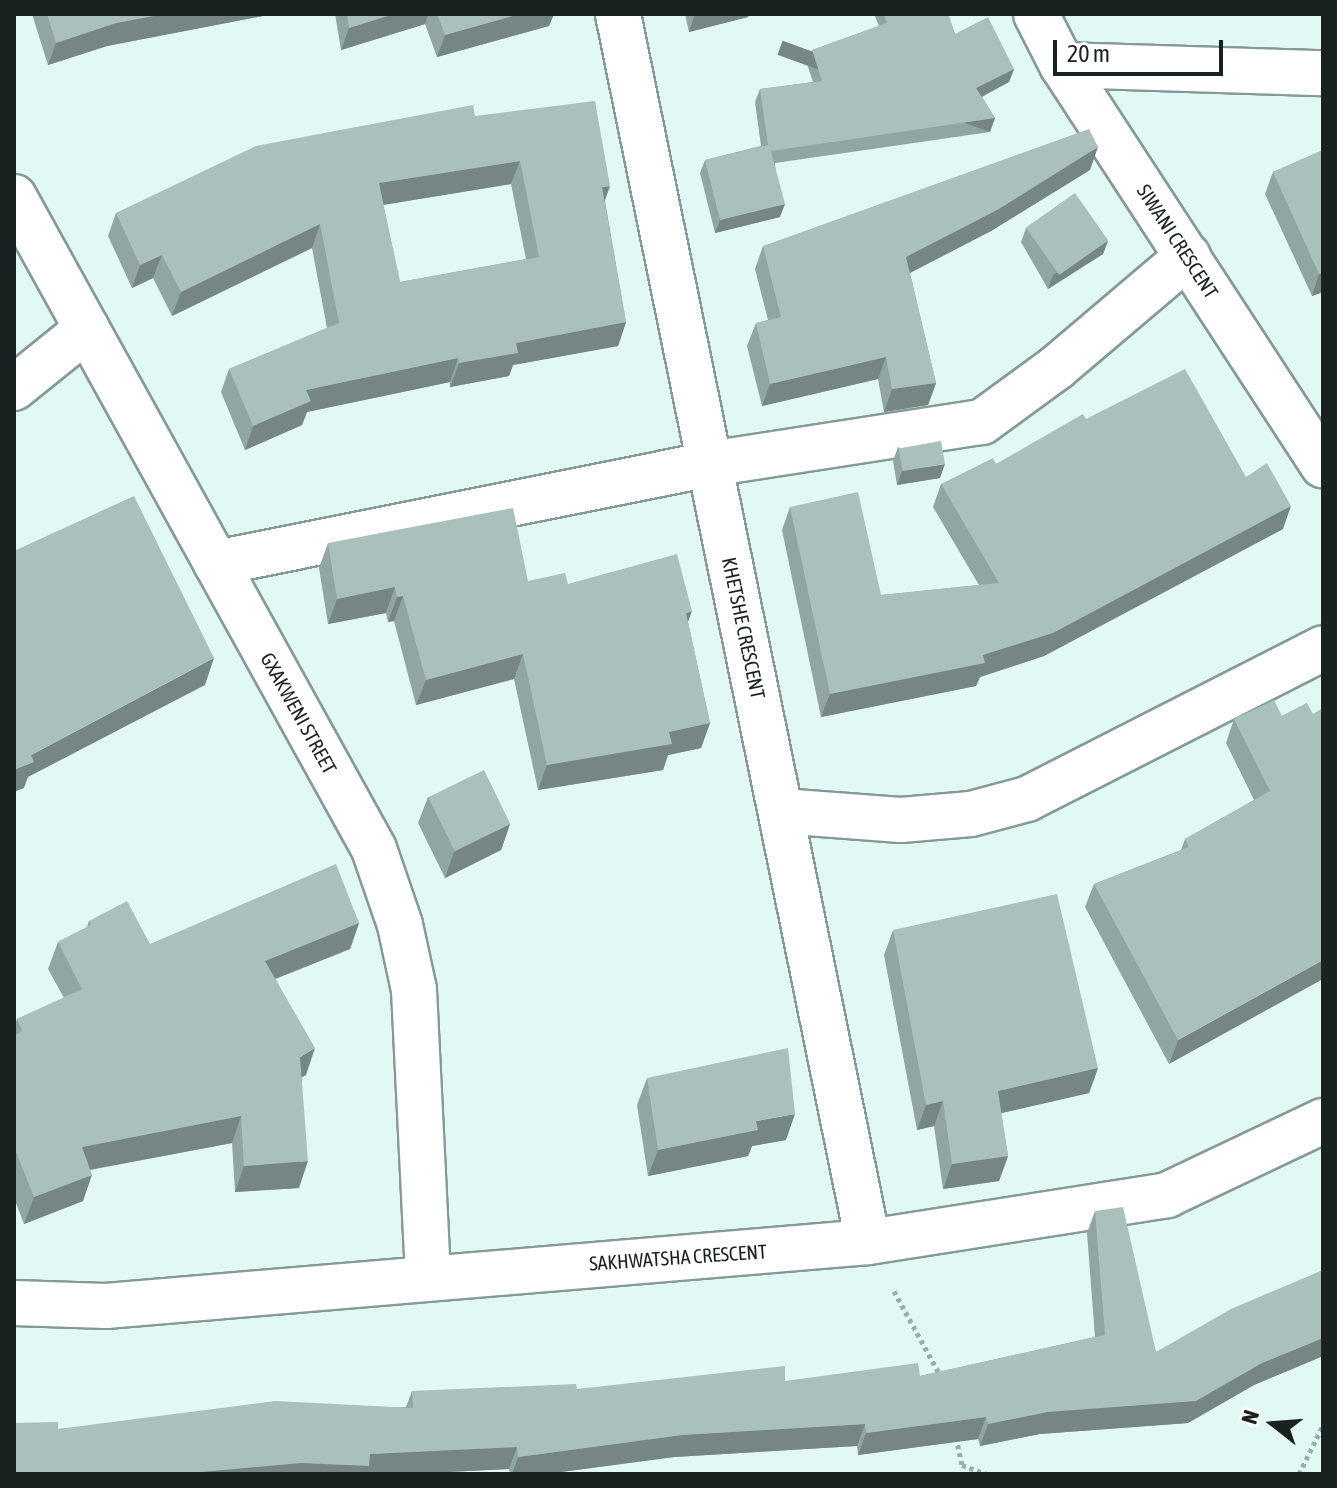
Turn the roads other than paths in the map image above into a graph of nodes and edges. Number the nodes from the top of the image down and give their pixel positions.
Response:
1 (618, 14) edge
2 (1036, 14) edge
3 (1062, 65) junction
4 (1323, 73) edge
5 (14, 197) edge
6 (1188, 256) junction
7 (87, 329) junction
8 (14, 388) edge
9 (710, 464) junction
10 (1323, 465) edge
11 (216, 563) junction
12 (1323, 648) edge
13 (781, 811) junction
14 (1323, 1121) edge
15 (868, 1242) junction
16 (428, 1277) junction
17 (14, 1303) edge

1 - 9 street, KHETSHE CRESCENT
2 - 3 street, SIWANI CRESCENT
3 - 4 street
3 - 6 street, SIWANI CRESCENT
5 - 7 street, GXAKWENI STREET
6 - 9 street
6 - 10 street, SIWANI CRESCENT
7 - 8 street
7 - 11 street, GXAKWENI STREET
9 - 11 street
9 - 13 street, KHETSHE CRESCENT
11 - 16 street, GXAKWENI STREET
12 - 13 street
13 - 15 street, KHETSHE CRESCENT
14 - 15 street, SAKHWATSHA CRESCENT
15 - 16 street, SAKHWATSHA CRESCENT
16 - 17 street, SAKHWATSHA CRESCENT

